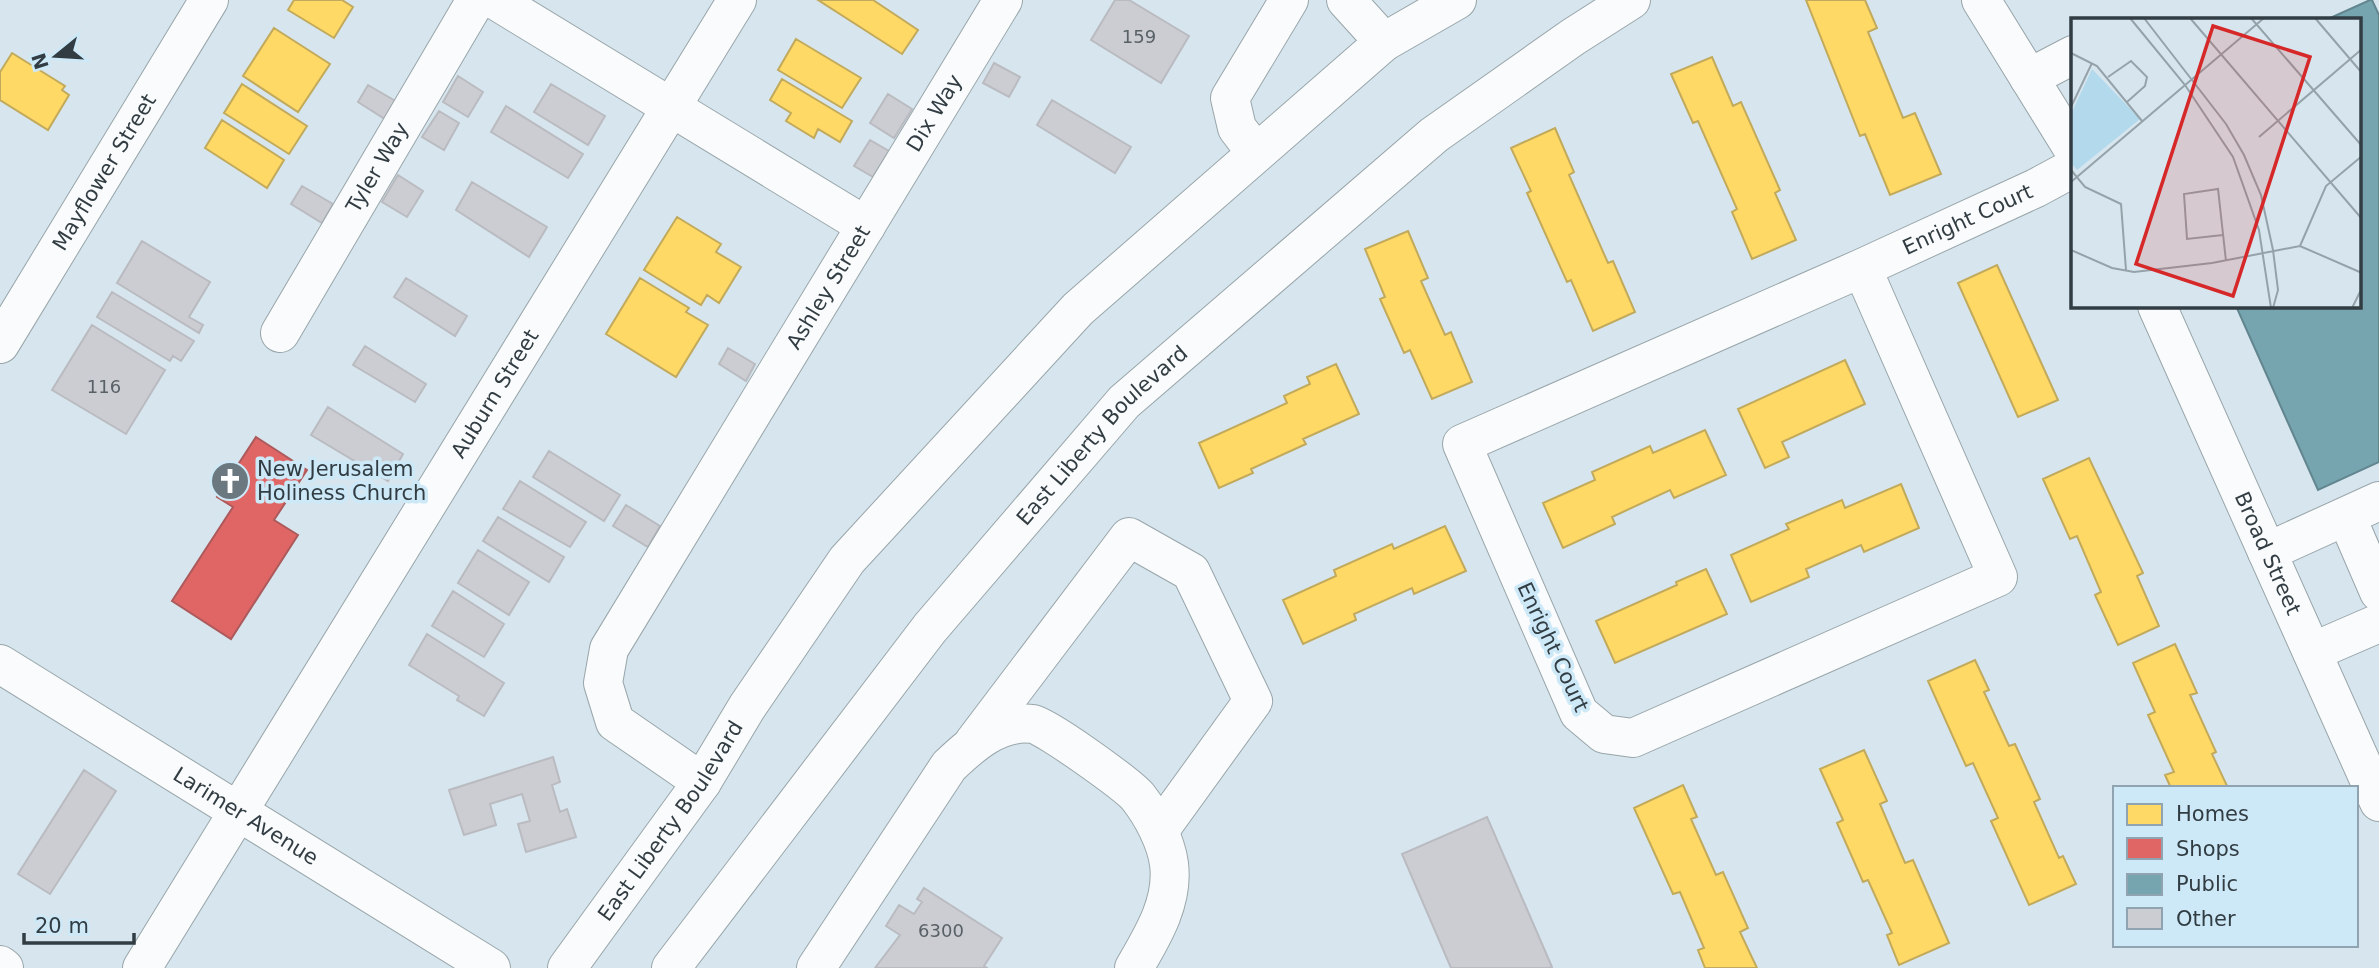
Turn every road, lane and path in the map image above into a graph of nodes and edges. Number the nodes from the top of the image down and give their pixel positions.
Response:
1 (209, 0) edge
2 (476, 0) edge
3 (495, 0) edge
4 (737, 0) edge
5 (1003, 0) edge
6 (1289, 0) edge
7 (1346, 0) edge
8 (1457, 0) edge
9 (1630, 0) edge
10 (1981, 0) edge
11 (1384, 42) junction
12 (2071, 55) edge
13 (2029, 78) junction
14 (671, 107) junction
15 (2071, 146) edge
16 (1256, 153) junction
17 (2071, 169) edge
18 (866, 226) junction
19 (1862, 268) junction
20 (2158, 308) edge
21 (280, 333) dead end
22 (0, 344) edge
23 (2363, 509) edge
24 (2267, 552) junction
25 (2379, 592) edge
26 (2379, 622) edge
27 (2312, 652) junction
28 (0, 664) edge
29 (970, 746) junction
30 (702, 782) junction
31 (2379, 802) edge
32 (240, 812) junction
33 (1159, 831) junction
34 (142, 968) edge
35 (491, 968) edge
36 (568, 968) edge
37 (671, 968) edge
38 (816, 968) edge
39 (1134, 968) edge

1 - 22 street, Mayflower Street
2 - 21 street, Tyler Way
3 - 14 street, Ashley Street
4 - 14 street, Auburn Street
5 - 18 street, Dix Way
6 - 16 street
7 - 11 street
8 - 11 street, East Liberty Boulevard
9 - 37 street, East Liberty Boulevard
10 - 13 street
11 - 16 street, East Liberty Boulevard
12 - 13 street
13 - 15 street
14 - 18 street, Ashley Street
14 - 32 street, Auburn Street
16 - 30 street, East Liberty Boulevard
17 - 19 street, Enright Court
18 - 30 street, Ashley Street
19 - 19 street, Enright Court
20 - 24 street, Broad Street
23 - 24 street
23 - 25 street
24 - 27 street, Broad Street
26 - 27 street
27 - 31 street, Broad Street
28 - 32 street, Larimer Avenue
29 - 33 street
29 - 33 street
29 - 38 street
30 - 36 street, East Liberty Boulevard
32 - 34 street, Auburn Street
32 - 35 street, Larimer Avenue
33 - 39 street

